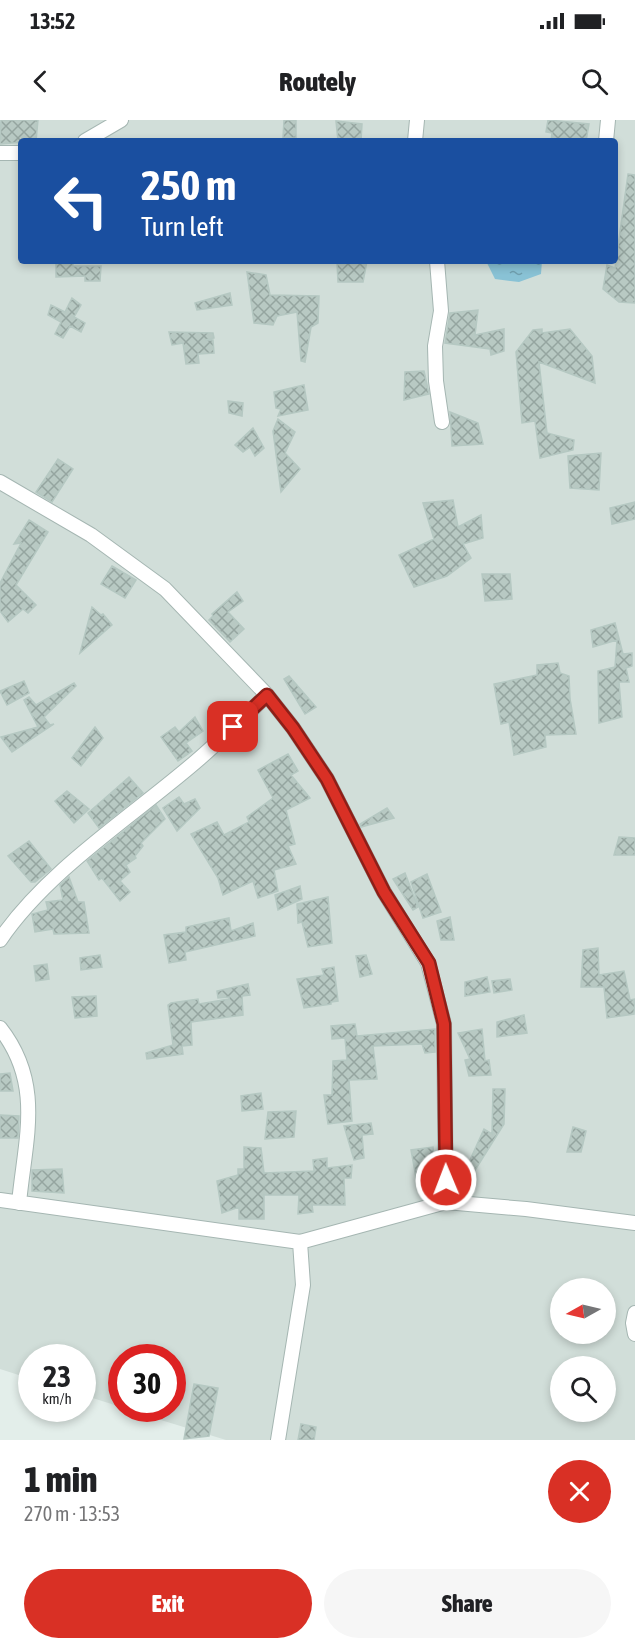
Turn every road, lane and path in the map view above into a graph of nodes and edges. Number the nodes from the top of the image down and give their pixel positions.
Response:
1 (121, 120) edge
2 (417, 120) edge
3 (608, 120) edge
4 (90, 138) edge
5 (415, 138) edge
6 (606, 138) edge
7 (0, 153) edge
8 (18, 153) edge
9 (437, 264) edge
10 (442, 422) dead end
11 (0, 482) edge
12 (267, 695) junction
13 (0, 940) edge
14 (0, 1028) edge
15 (0, 1200) edge
16 (446, 1202) junction
17 (19, 1203) junction
18 (635, 1223) edge
19 (300, 1242) junction
20 (635, 1313) edge
21 (635, 1334) edge
22 (278, 1440) edge

1 - 4 street
2 - 5 street
3 - 6 street
7 - 8 street
9 - 10 street
11 - 12 street
12 - 13 street
12 - 16 street
14 - 17 street
15 - 17 street
16 - 18 street
16 - 19 street
17 - 19 street
19 - 22 street
20 - 21 street

